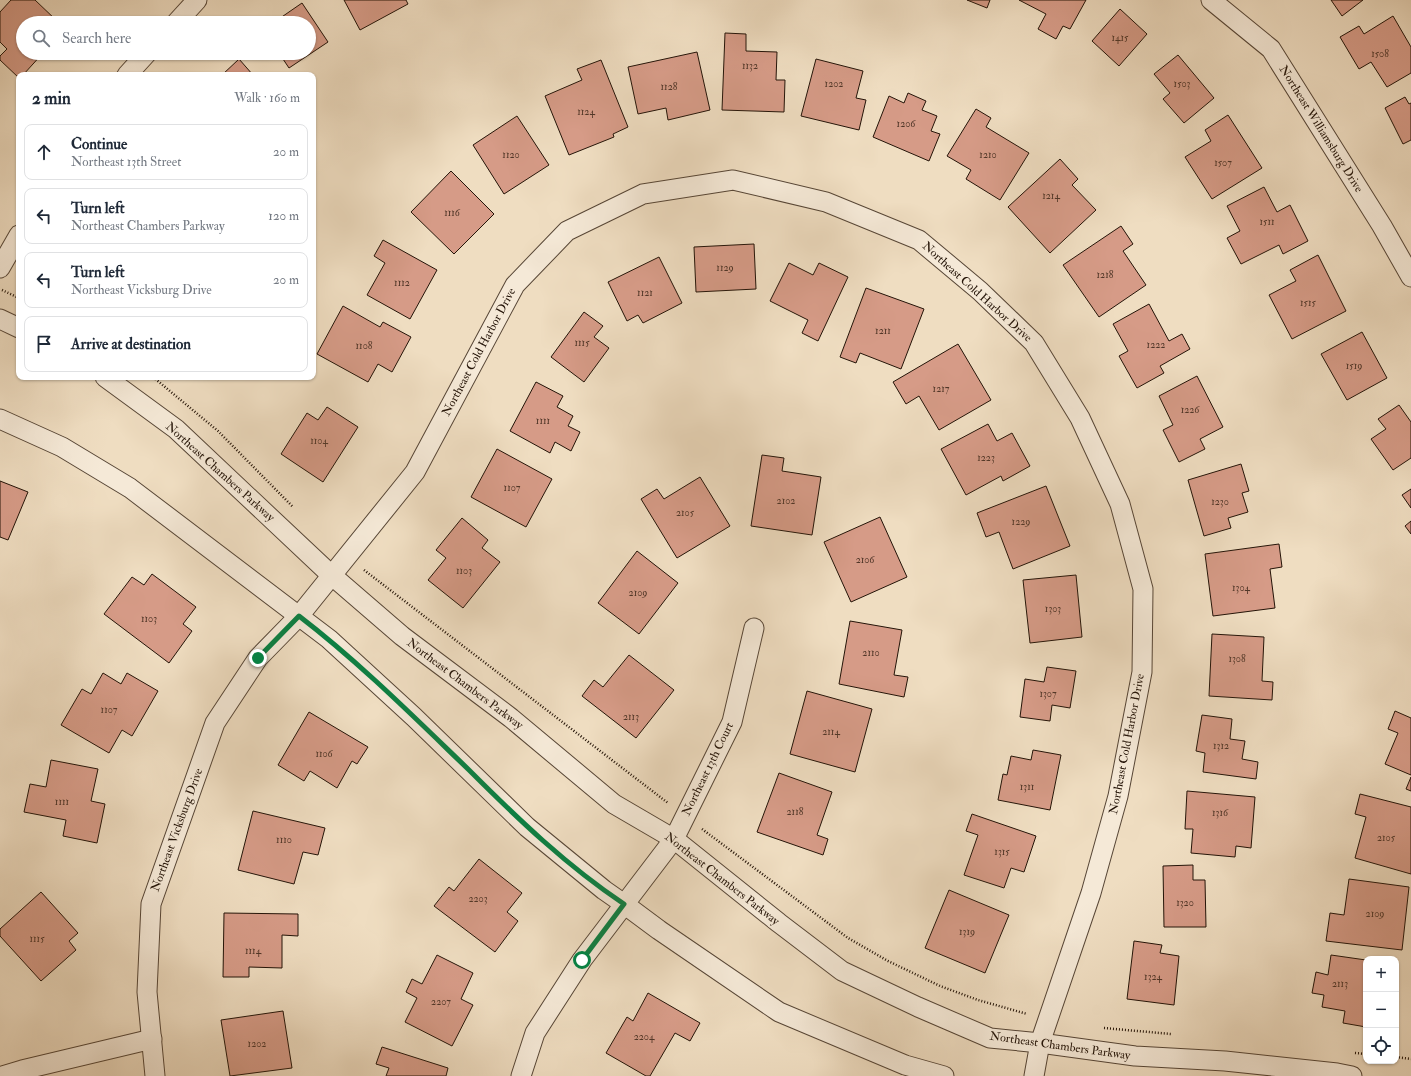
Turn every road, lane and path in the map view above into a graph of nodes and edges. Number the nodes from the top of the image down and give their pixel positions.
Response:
1 (197, 0) edge
2 (1211, 0) edge
3 (182, 16) edge
4 (141, 60) edge
5 (130, 72) edge
6 (16, 240) edge
7 (0, 268) edge
8 (1411, 277) edge
9 (0, 288) edge
10 (16, 296) edge
11 (0, 319) edge
12 (16, 327) edge
13 (109, 380) edge
14 (157, 380) edge
15 (0, 419) edge
16 (296, 509) dead end
17 (347, 556) junction
18 (332, 575) junction
19 (299, 616) junction
20 (754, 628) dead end
21 (685, 816) junction
22 (674, 839) junction
23 (624, 904) junction
24 (1048, 1019) junction
25 (1098, 1027) dead end
26 (1174, 1034) dead end
27 (152, 1039) junction
28 (1040, 1043) junction
29 (1351, 1052) dead end
30 (1363, 1054) edge
31 (1399, 1057) edge
32 (1411, 1059) edge
33 (2, 1076) edge
34 (155, 1076) edge
35 (521, 1076) edge
36 (944, 1076) edge
37 (1034, 1076) edge
38 (1352, 1076) edge

1 - 3 street
2 - 8 street, Northeast Williamsburg Drive
4 - 5 street
6 - 7 street
9 - 10 path
11 - 12 street
13 - 18 street, Northeast Chambers Parkway
14 - 16 path
15 - 19 street
17 - 18 street, Northeast Cold Harbor Drive
17 - 21 path
17 - 24 street, Northeast Cold Harbor Drive
18 - 19 street, Northeast Cold Harbor Drive
18 - 22 street, Northeast Chambers Parkway
19 - 23 street
19 - 27 street, Northeast Vicksburg Drive
20 - 21 street, Northeast 13th Court
21 - 22 street, Northeast 13th Court
21 - 24 path
22 - 23 street, Northeast 13th Court
22 - 28 street, Northeast Chambers Parkway
23 - 35 street, Northeast 13th Court
23 - 36 street
24 - 28 street, Northeast Cold Harbor Drive
25 - 26 path
27 - 33 street
27 - 34 street, Northeast Vicksburg Drive
28 - 37 street, Northeast Cold Harbor Drive
28 - 38 street, Northeast Chambers Parkway
29 - 30 path
31 - 32 path

